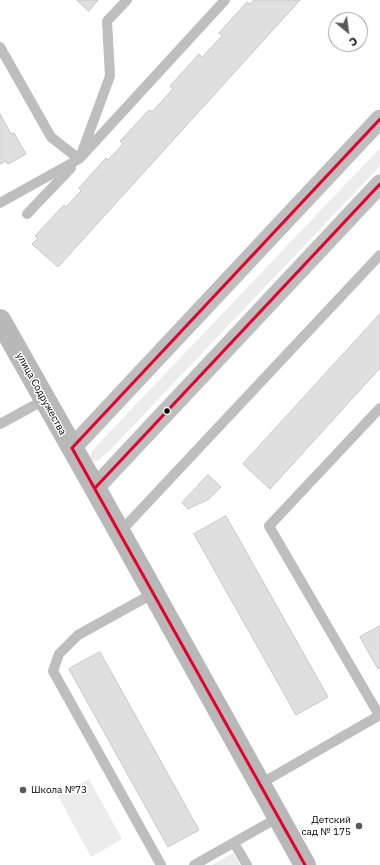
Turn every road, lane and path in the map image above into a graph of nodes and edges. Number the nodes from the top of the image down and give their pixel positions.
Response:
1 (127, 0) edge
2 (225, 0) edge
3 (0, 47) edge
4 (380, 119) edge
5 (79, 159) junction
6 (378, 190) edge
7 (0, 203) edge
8 (27, 214) dead end
9 (380, 255) edge
10 (0, 320) edge
11 (44, 400) junction
12 (380, 408) edge
13 (0, 424) edge
14 (72, 448) junction
15 (95, 488) junction
16 (120, 532) junction
17 (154, 593) junction
18 (380, 715) edge
19 (260, 784) junction
20 (279, 818) junction
21 (234, 843) junction
22 (161, 865) edge
23 (194, 865) edge
24 (247, 865) edge
25 (305, 865) edge

1 - 5 lane
2 - 5 lane
3 - 5 lane
4 - 14 street
5 - 7 lane
5 - 8 lane
6 - 15 street
9 - 16 lane
10 - 11 street, улица Содружества
11 - 13 lane
11 - 14 street, улица Содружества
12 - 18 lane
14 - 15 street, улица Содружества
15 - 16 street, улица Содружества
16 - 17 street, улица Содружества
17 - 19 street, улица Содружества
17 - 22 lane
18 - 19 lane
19 - 20 street, улица Содружества
20 - 21 lane
20 - 25 street, улица Содружества
21 - 23 lane
21 - 24 lane

